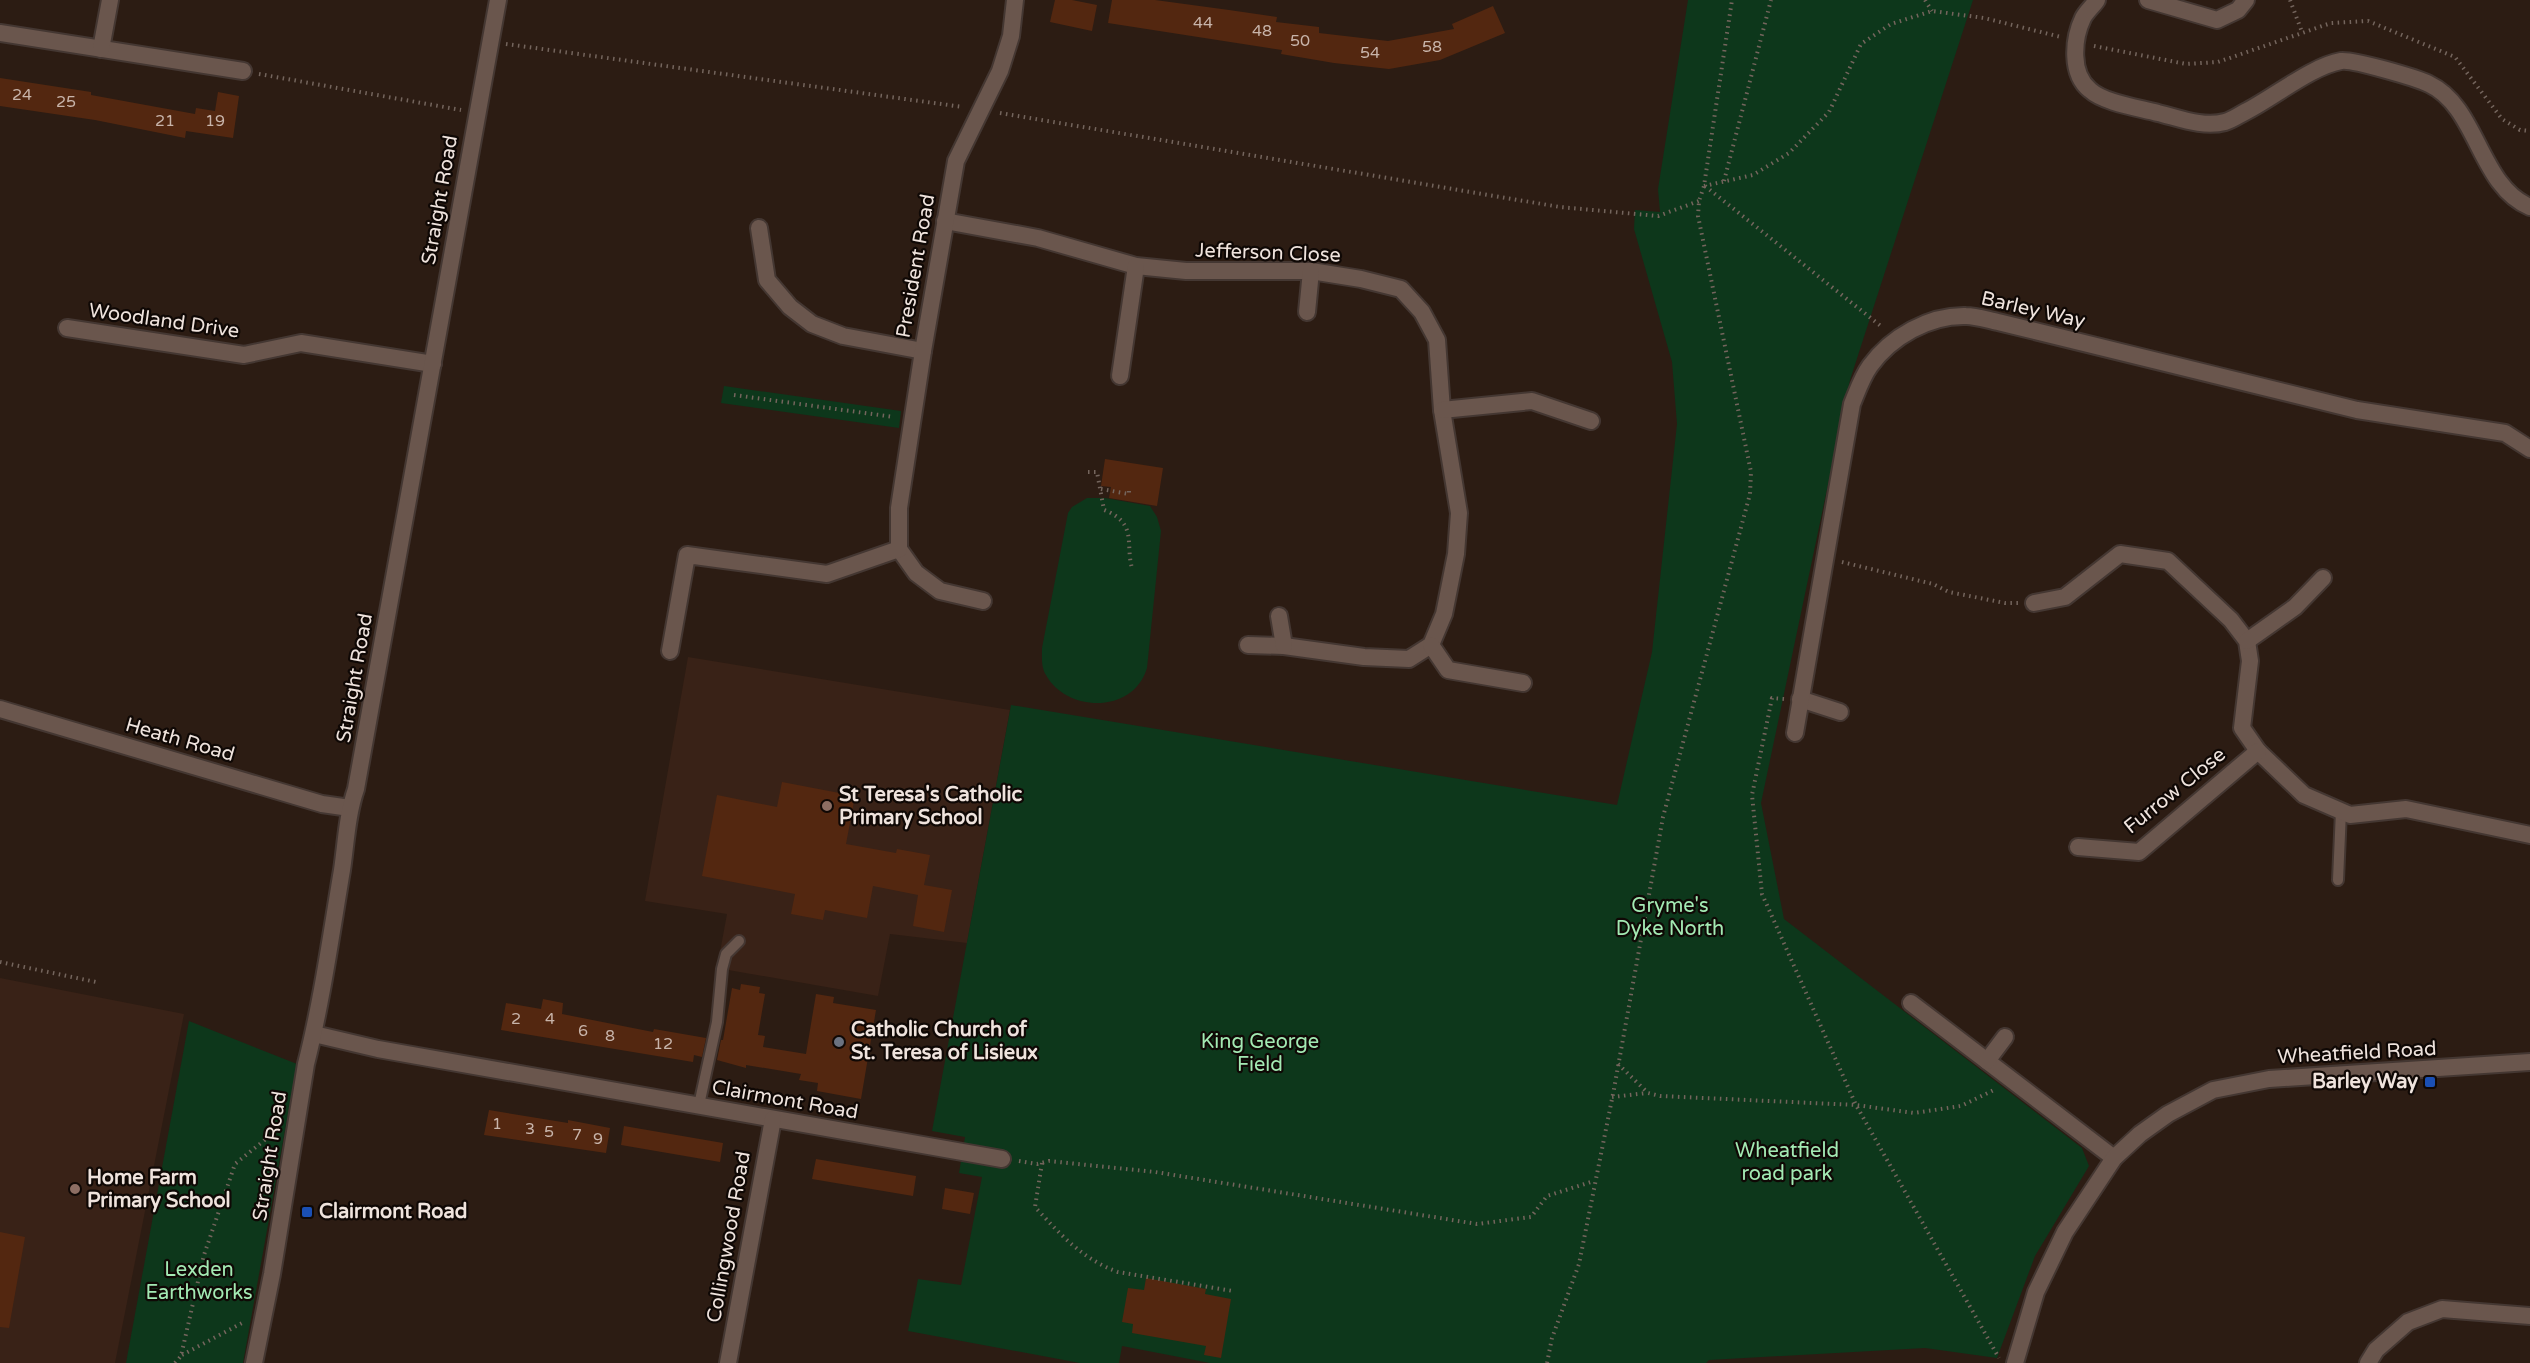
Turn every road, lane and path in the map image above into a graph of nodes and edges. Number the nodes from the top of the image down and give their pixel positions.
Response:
1 (110, 0) edge
2 (498, 0) edge
3 (1015, 0) edge
4 (1732, 0) edge
5 (1771, 0) edge
6 (1926, 0) edge
7 (2097, 0) edge
8 (2148, 0) edge
9 (2246, 0) edge
10 (2290, 0) edge
11 (1932, 11) junction
12 (2302, 32) junction
13 (0, 33) edge
14 (2076, 41) junction
15 (491, 42) junction
16 (101, 49) junction
17 (243, 71) joint
18 (982, 110) junction
19 (477, 113) junction
20 (2530, 131) edge
21 (1724, 181) junction
22 (1704, 186) junction
23 (1699, 201) junction
24 (2530, 207) edge
25 (945, 221) junction
26 (759, 228) dead end
27 (1136, 266) junction
28 (1311, 271) junction
29 (1307, 312) dead end
30 (67, 328) dead end
31 (1896, 338) junction
32 (923, 351) junction
33 (433, 364) junction
34 (1120, 376) dead end
35 (734, 394) dead end
36 (1442, 410) junction
37 (913, 419) junction
38 (1591, 421) dead end
39 (2530, 449) edge
40 (1088, 472) dead end
41 (1101, 489) junction
42 (1130, 490) dead end
43 (899, 549) junction
44 (1824, 560) junction
45 (1132, 568) dead end
46 (2323, 578) dead end
47 (983, 601) dead end
48 (2034, 603) joint
49 (1279, 616) dead end
50 (2247, 641) junction
51 (1248, 645) dead end
52 (1431, 645) junction
53 (1284, 646) junction
54 (670, 651) dead end
55 (1523, 683) dead end
56 (1800, 699) junction
57 (0, 709) edge
58 (1840, 712) dead end
59 (1795, 733) dead end
60 (2258, 751) junction
61 (350, 808) junction
62 (2341, 811) junction
63 (2530, 835) edge
64 (2078, 847) dead end
65 (2338, 880) dead end
66 (739, 941) dead end
67 (0, 962) edge
68 (96, 982) dead end
69 (1911, 1003) dead end
70 (314, 1034) junction
71 (2005, 1037) dead end
72 (1987, 1061) junction
73 (2530, 1062) edge
74 (1618, 1064) junction
75 (2011, 1081) junction
76 (1648, 1093) junction
77 (1612, 1097) junction
78 (1856, 1105) junction
79 (699, 1106) junction
80 (772, 1119) junction
81 (279, 1129) dead end
82 (2114, 1158) junction
83 (1002, 1159) joint
84 (1042, 1162) junction
85 (1594, 1181) junction
86 (1233, 1292) dead end
87 (264, 1312) junction
88 (2530, 1316) edge
89 (181, 1356) junction
90 (2009, 1362) edge
91 (175, 1363) edge
92 (254, 1363) edge
93 (728, 1363) edge
94 (1547, 1363) edge
95 (2368, 1363) edge

1 - 16 street
2 - 15 street, Straight Road
3 - 18 street, President Road
4 - 22 path
5 - 21 path
6 - 11 path
7 - 14 street
8 - 9 street
10 - 12 path
11 - 14 path
11 - 21 path
12 - 14 path
12 - 20 path
13 - 16 street
14 - 24 street
15 - 18 path
15 - 19 street, Straight Road
16 - 17 street
17 - 19 path
18 - 23 path
18 - 25 street, President Road
19 - 33 street, Straight Road
21 - 22 path
22 - 23 path
22 - 31 path
23 - 74 path
25 - 27 street, Jefferson Close
25 - 32 street, President Road
26 - 32 street
27 - 28 street, Jefferson Close
27 - 34 street
28 - 29 street
28 - 36 street, Jefferson Close
30 - 33 street, Woodland Drive
31 - 39 street, Barley Way
31 - 44 street, Barley Way
32 - 37 street, President Road
33 - 61 street, Straight Road
35 - 37 path
36 - 38 street
36 - 52 street, Jefferson Close
37 - 43 street, President Road
40 - 41 path
41 - 42 path
41 - 45 path
43 - 47 street
43 - 54 street
44 - 48 path
44 - 56 street, Barley Way
46 - 50 street
48 - 50 street
49 - 53 street
50 - 60 street
51 - 53 street
52 - 53 street
52 - 55 street
56 - 58 street
56 - 59 street, Barley Way
56 - 78 path
57 - 61 street, Heath Road
60 - 62 street
60 - 64 street, Furrow Close
61 - 70 street, Straight Road
62 - 63 street
62 - 65 lane
66 - 79 lane
67 - 68 path
69 - 72 street
70 - 79 street, Clairmont Road
70 - 87 street, Straight Road
71 - 72 street
72 - 75 street
73 - 82 street, Wheatfield Road
74 - 76 path
74 - 77 path
75 - 78 path
75 - 82 street
76 - 77 path
76 - 78 path
77 - 85 path
78 - 90 path
79 - 80 street, Clairmont Road
80 - 83 street, Clairmont Road
80 - 93 street, Collingwood Road
81 - 89 path
82 - 90 street, Wheatfield Road
83 - 84 path
84 - 85 path
84 - 86 path
85 - 94 path
87 - 89 path
87 - 92 street, Straight Road
88 - 95 street
89 - 91 path

